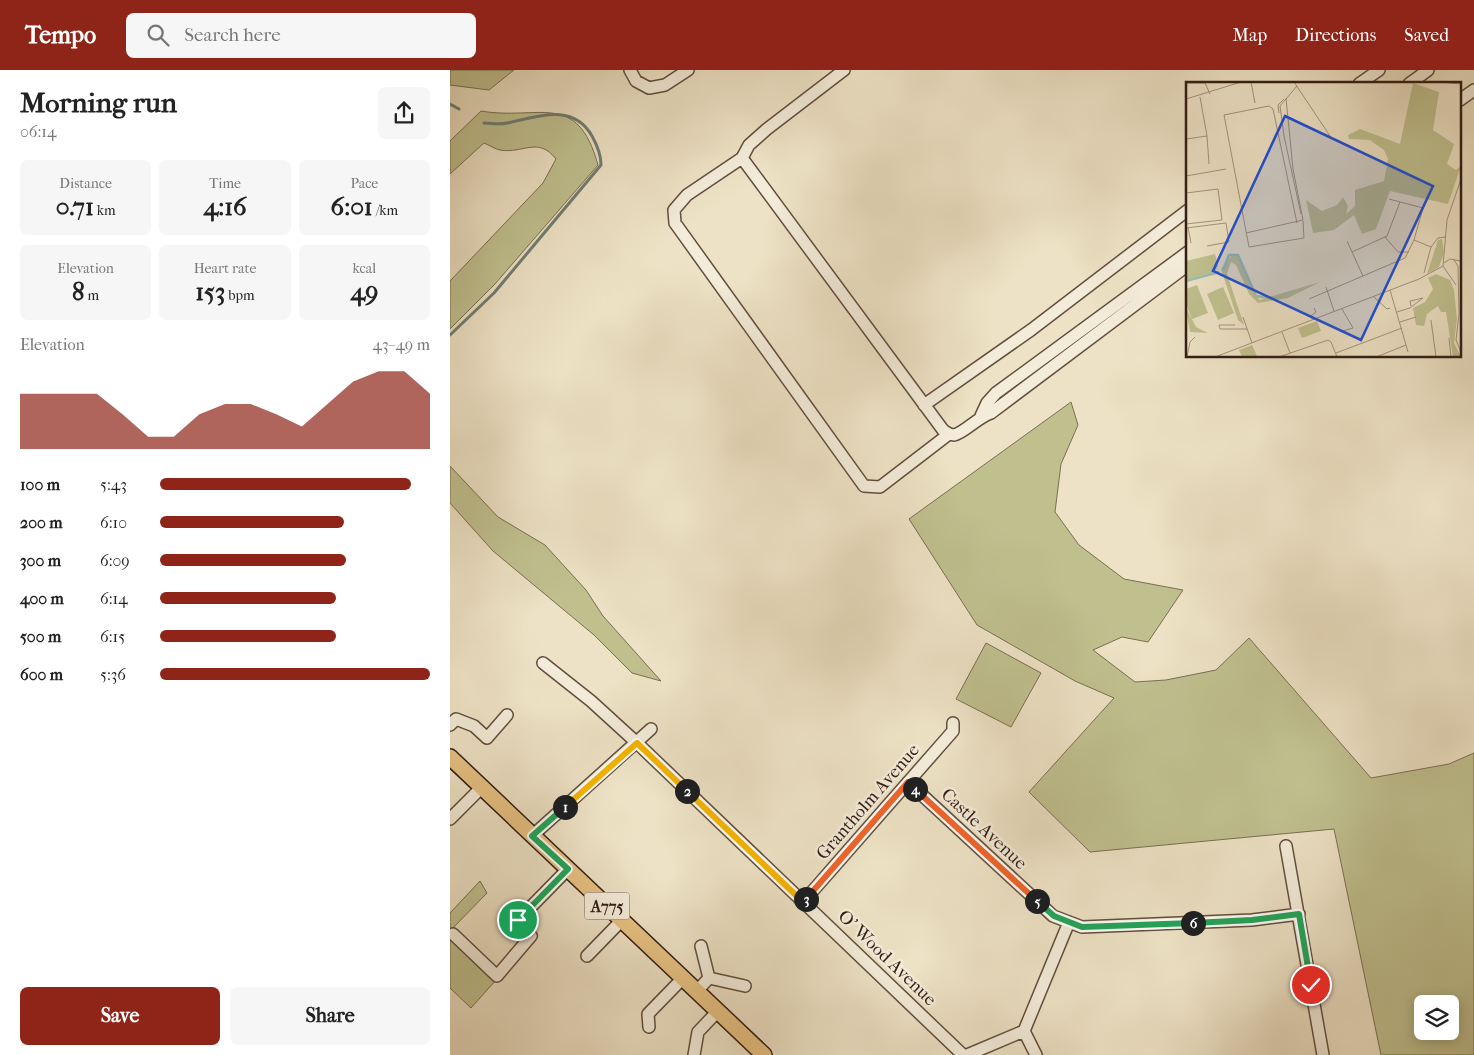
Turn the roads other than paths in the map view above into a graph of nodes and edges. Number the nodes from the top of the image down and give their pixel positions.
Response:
1 (630, 70) edge
2 (688, 70) edge
3 (844, 70) edge
4 (1379, 70) edge
5 (1428, 70) edge
6 (1362, 82) edge
7 (1412, 82) edge
8 (1474, 90) edge
9 (1462, 99) edge
10 (742, 158) junction
11 (1186, 212) edge
12 (1186, 253) edge
13 (1186, 267) edge
14 (924, 405) junction
15 (981, 416) junction
16 (949, 434) junction
17 (543, 663) dead end
18 (507, 715) dead end
19 (953, 723) dead end
20 (450, 725) edge
21 (651, 730) dead end
22 (637, 743) junction
23 (450, 757) edge
24 (908, 782) junction
25 (481, 788) junction
26 (450, 819) edge
27 (532, 836) junction
28 (1286, 846) dead end
29 (568, 869) junction
30 (803, 902) junction
31 (1299, 914) junction
32 (622, 920) junction
33 (1069, 922) junction
34 (453, 934) dead end
35 (700, 946) dead end
36 (587, 956) dead end
37 (683, 978) junction
38 (709, 978) junction
39 (746, 986) dead end
40 (697, 990) junction
41 (718, 1011) junction
42 (649, 1027) dead end
43 (1024, 1031) junction
44 (694, 1055) edge
45 (764, 1055) edge
46 (965, 1055) edge
47 (1036, 1055) edge
48 (1323, 1055) edge

1 - 2 street
3 - 10 street
4 - 6 street
5 - 7 street
8 - 9 street
10 - 14 street
10 - 16 street
11 - 14 street
12 - 15 street
13 - 15 street
14 - 16 street
15 - 16 street
17 - 22 street, O' Wood Avenue
18 - 20 street
19 - 24 street, Grantholm Avenue
21 - 22 street
22 - 27 street
22 - 30 street, O' Wood Avenue
23 - 25 main road, A775
24 - 30 street, Grantholm Avenue
24 - 33 street, Castle Avenue
25 - 26 street
25 - 27 main road, A775
27 - 29 main road, A775
28 - 31 street
29 - 32 main road, A775
29 - 34 street
30 - 46 street, O' Wood Avenue
31 - 33 street, Castle Avenue
31 - 48 street
32 - 36 street
32 - 37 main road, A775
33 - 43 street
35 - 38 street
37 - 40 main road, A775
37 - 42 street
38 - 39 street
38 - 40 street
40 - 41 main road, A775
41 - 44 street
41 - 45 main road, A775
43 - 46 street
43 - 47 street

